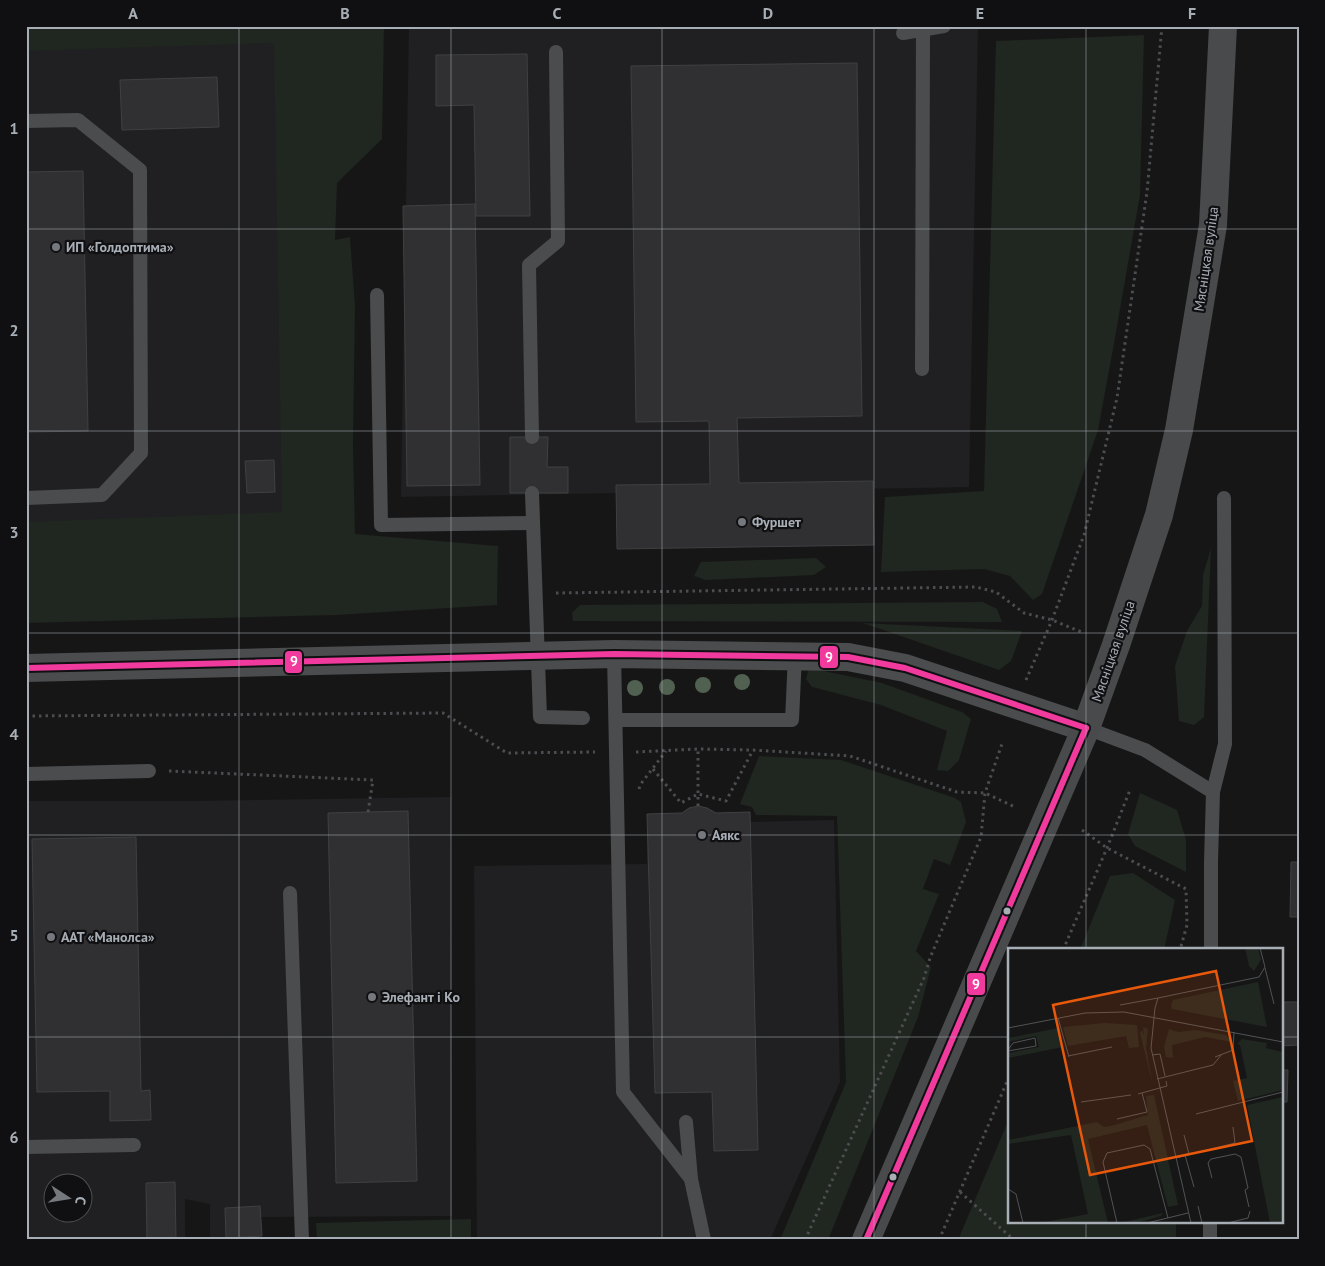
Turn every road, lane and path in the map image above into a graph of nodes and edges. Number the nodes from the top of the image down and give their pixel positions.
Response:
1 (944, 26) edge
2 (1162, 26) edge
3 (1223, 26) edge
4 (923, 29) junction
5 (903, 33) dead end
6 (556, 52) dead end
7 (26, 122) edge
8 (378, 295) dead end
9 (922, 369) dead end
10 (532, 437) dead end
11 (532, 494) dead end
12 (26, 498) edge
13 (1224, 498) dead end
14 (533, 522) junction
15 (535, 594) junction
16 (1052, 620) junction
17 (1084, 633) dead end
18 (614, 654) junction
19 (538, 656) junction
20 (795, 656) junction
21 (26, 668) edge
22 (1025, 682) dead end
23 (26, 716) edge
24 (583, 718) dead end
25 (617, 720) junction
26 (1086, 728) junction
27 (1003, 742) dead end
28 (698, 749) junction
29 (753, 750) junction
30 (666, 751) junction
31 (617, 752) junction
32 (149, 771) joint
33 (26, 774) edge
34 (1130, 790) dead end
35 (1213, 792) junction
36 (984, 793) junction
37 (698, 794) junction
38 (698, 806) dead end
39 (1015, 807) dead end
40 (368, 812) dead end
41 (1082, 830) dead end
42 (1107, 848) junction
43 (290, 893) dead end
44 (1064, 948) edge
45 (1181, 948) edge
46 (1211, 948) edge
47 (1008, 1079) edge
48 (686, 1122) dead end
49 (134, 1145) dead end
50 (26, 1147) edge
51 (691, 1179) junction
52 (960, 1192) junction
53 (1210, 1224) edge
54 (302, 1240) edge
55 (704, 1240) edge
56 (805, 1240) edge
57 (866, 1240) edge
58 (939, 1240) edge
59 (1014, 1240) edge
60 (1210, 1240) edge

1 - 4 lane
2 - 16 path
3 - 26 main road, Мясніцкая вуліца
4 - 5 lane
4 - 9 lane
6 - 10 lane
7 - 12 lane
8 - 14 lane
11 - 14 lane
13 - 35 lane
14 - 15 lane
15 - 16 path
15 - 19 lane
16 - 17 path
16 - 22 path
18 - 19 street
18 - 20 street
18 - 25 lane
19 - 21 street
19 - 24 lane
20 - 25 lane
20 - 26 street
23 - 31 path
25 - 31 lane
26 - 35 lane
26 - 57 main road, Мясніцкая вуліца
27 - 36 path
28 - 29 path
28 - 30 path
28 - 37 path
29 - 36 path
29 - 37 path
30 - 31 path
30 - 37 path
31 - 51 lane
32 - 33 lane
32 - 40 path
34 - 42 path
35 - 46 lane
36 - 39 path
36 - 56 path
37 - 38 path
41 - 42 path
42 - 44 path
42 - 45 path
43 - 54 lane
47 - 52 path
48 - 51 lane
49 - 50 lane
51 - 55 lane
52 - 58 path
52 - 59 path
53 - 60 lane

